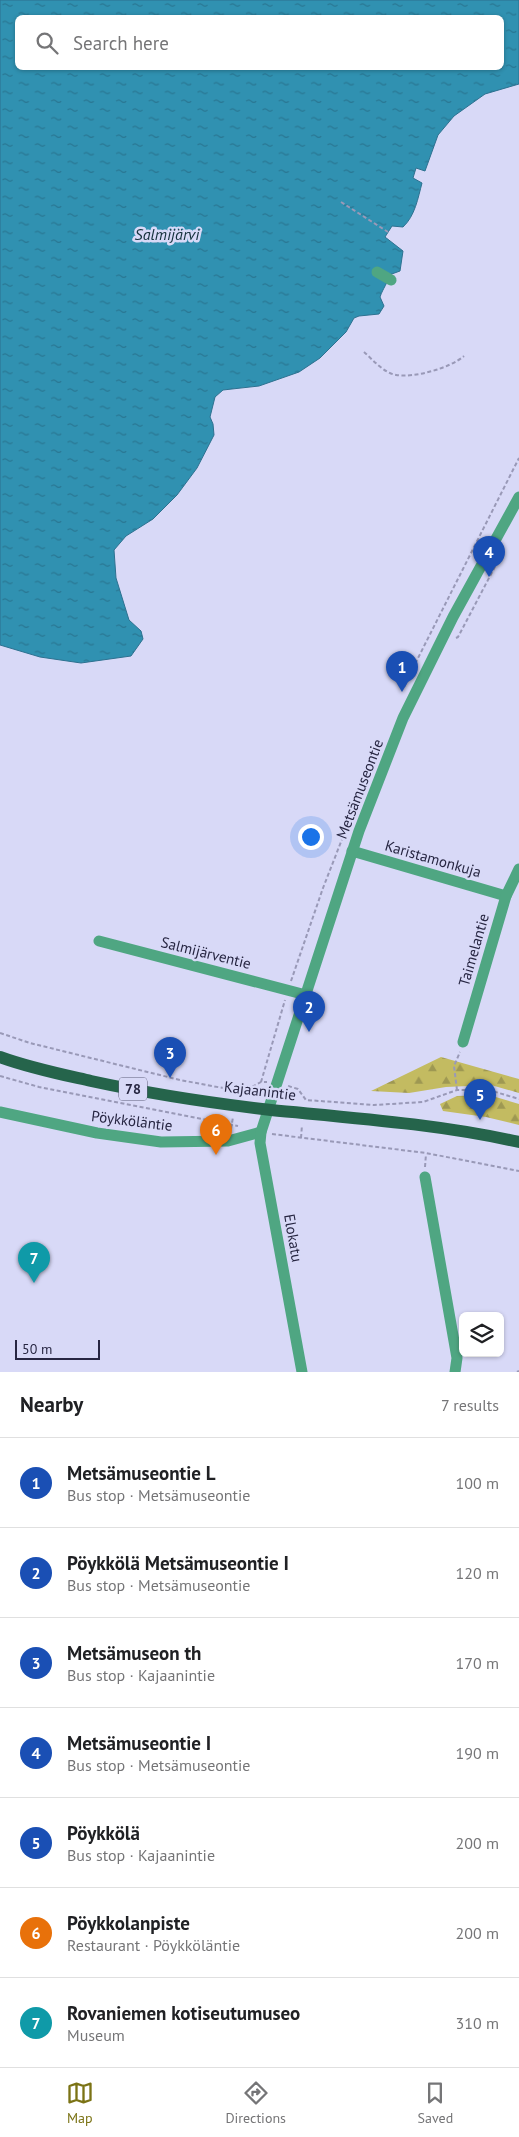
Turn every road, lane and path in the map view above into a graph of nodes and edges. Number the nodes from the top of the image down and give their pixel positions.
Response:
1 (341, 202) dead end
2 (388, 232) dead end
3 (377, 272) dead end
4 (391, 280) dead end
5 (364, 352) dead end
6 (464, 356) dead end
7 (519, 497) edge
8 (352, 851) junction
9 (519, 869) edge
10 (506, 896) junction
11 (99, 941) dead end
12 (306, 995) junction
13 (0, 1033) edge
14 (463, 1042) joint
15 (0, 1057) edge
16 (277, 1083) junction
17 (456, 1090) junction
18 (519, 1100) edge
19 (268, 1109) junction
20 (0, 1112) edge
21 (261, 1132) junction
22 (519, 1142) edge
23 (425, 1177) dead end
24 (302, 1372) edge
25 (455, 1372) edge

1 - 2 path
3 - 4 street
5 - 6 path
7 - 8 street, Metsämuseontie
8 - 10 street, Karistamonkuja
8 - 12 street, Metsämuseontie
9 - 10 street, Taimelantie
10 - 14 street, Taimelantie
11 - 12 street, Salmijärventie
12 - 16 street, Metsämuseontie
13 - 16 path
14 - 17 path
15 - 19 main road, Kajaanintie / 78
16 - 17 path
16 - 19 street, Metsämuseontie
17 - 18 path
19 - 21 street, Elokatu
19 - 22 main road, Kajaanintie / 78
20 - 21 street, Pöykköläntie
21 - 24 street, Elokatu
23 - 25 street

